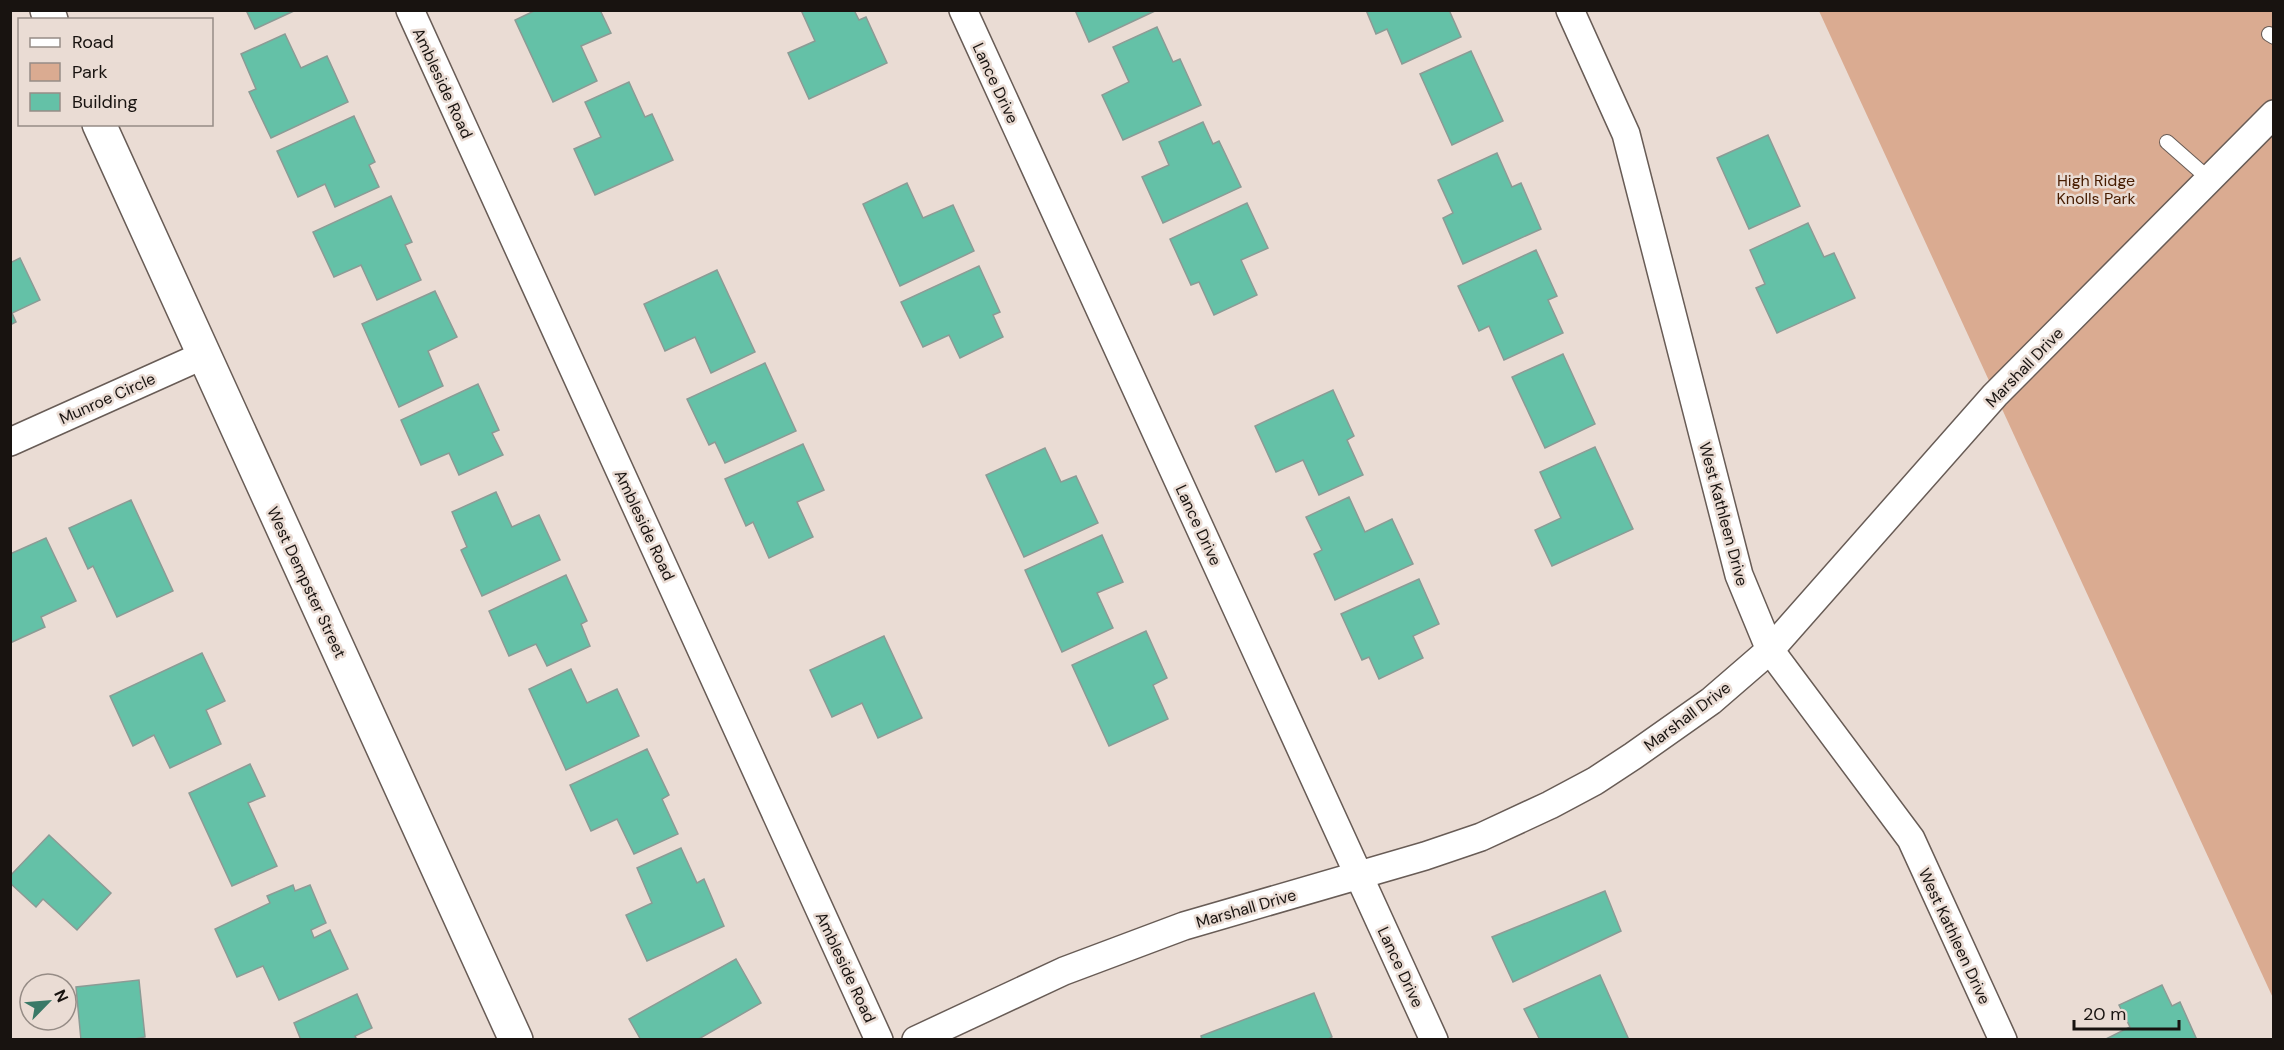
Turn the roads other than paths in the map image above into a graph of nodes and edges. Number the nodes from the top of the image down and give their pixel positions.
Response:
1 (410, 10) edge
2 (963, 10) edge
3 (1570, 10) edge
4 (2274, 114) edge
5 (100, 126) edge
6 (2167, 142) dead end
7 (2209, 179) junction
8 (204, 355) junction
9 (10, 442) edge
10 (1770, 650) junction
11 (1359, 875) junction
12 (516, 1040) edge
13 (879, 1040) edge
14 (916, 1040) edge
15 (1434, 1040) edge
16 (2003, 1040) edge

1 - 13 street, Ambleside Road
2 - 11 street, Lance Drive
3 - 10 street, West Kathleen Drive
4 - 7 street, Marshall Drive
5 - 8 main road, West Dempster Street
6 - 7 lane
7 - 10 street, Marshall Drive
8 - 9 street, Munroe Circle
8 - 12 main road, West Dempster Street
10 - 11 street, Marshall Drive
10 - 16 street, West Kathleen Drive
11 - 14 street, Marshall Drive
11 - 15 street, Lance Drive

